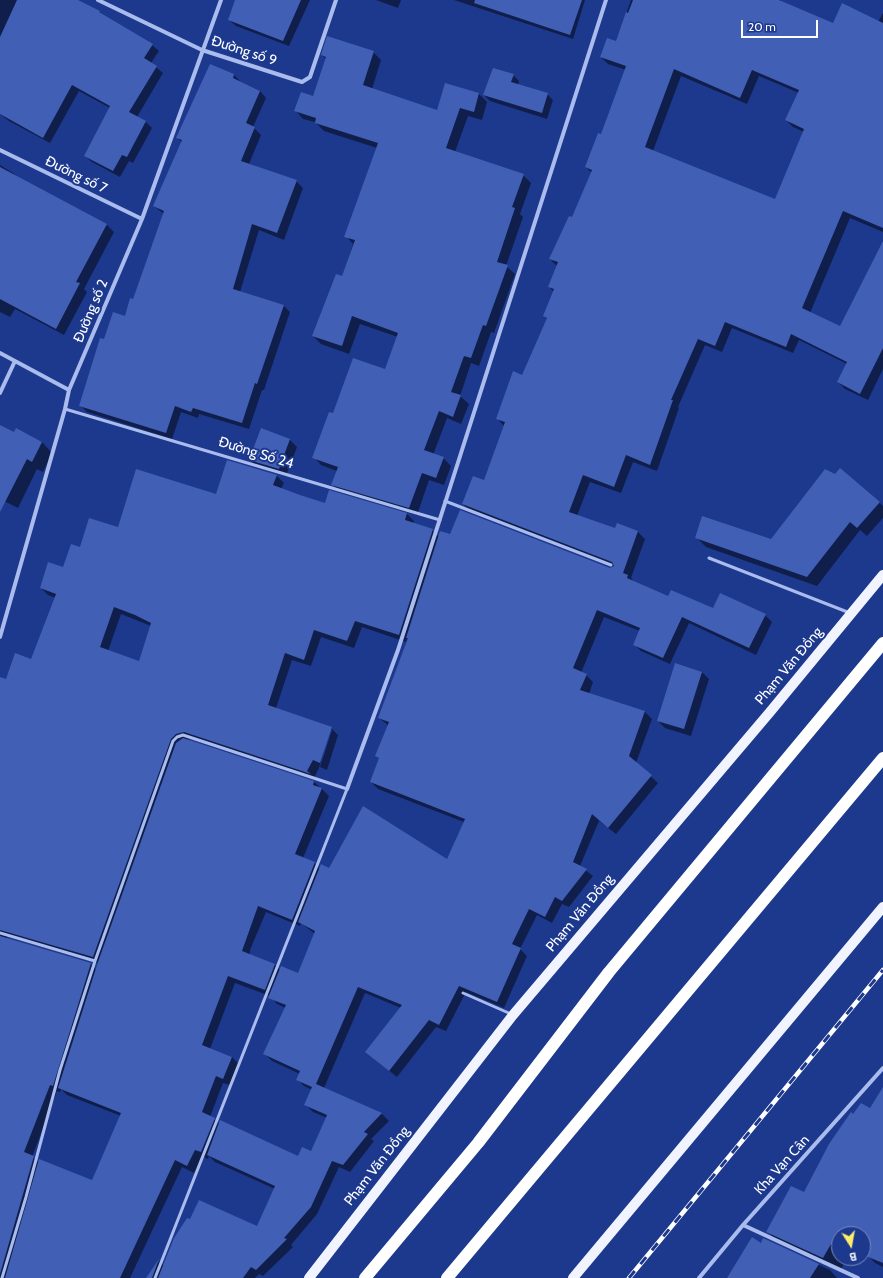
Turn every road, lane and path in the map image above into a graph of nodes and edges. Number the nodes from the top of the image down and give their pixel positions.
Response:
1 (98, 0) edge
2 (221, 0) edge
3 (336, 0) edge
4 (606, 0) edge
5 (202, 50) junction
6 (0, 150) edge
7 (142, 219) junction
8 (0, 353) edge
9 (15, 361) junction
10 (69, 390) junction
11 (0, 393) edge
12 (66, 409) junction
13 (445, 501) junction
14 (440, 520) junction
15 (710, 558) dead end
16 (611, 565) dead end
17 (883, 575) edge
18 (852, 613) junction
19 (0, 637) edge
20 (883, 643) edge
21 (883, 758) edge
22 (347, 789) junction
23 (883, 907) edge
24 (0, 933) edge
25 (95, 961) junction
26 (463, 993) dead end
27 (513, 1015) junction
28 (883, 1068) edge
29 (743, 1225) junction
30 (2, 1278) edge
31 (155, 1278) edge
32 (309, 1278) edge
33 (365, 1278) edge
34 (447, 1278) edge
35 (573, 1278) edge
36 (699, 1278) edge
37 (858, 1278) edge

1 - 5 street, Đường số 9
2 - 5 street, Đường số 2
3 - 5 street, Đường số 9
4 - 13 street
5 - 7 street, Đường số 2
6 - 7 street, Đường số 7
7 - 10 street, Đường số 2
8 - 9 street
9 - 10 street
9 - 11 street
10 - 12 street, Đường số 2
12 - 14 lane, Đường Số 24
12 - 19 street, Đường số 2
13 - 14 street
13 - 16 lane
14 - 22 street
15 - 18 lane
17 - 18 main road, Phạm Văn Đồng
18 - 27 main road, Phạm Văn Đồng
20 - 33 highway
21 - 34 highway
22 - 25 lane
22 - 31 lane
23 - 35 main road
24 - 25 lane
25 - 30 lane
26 - 27 lane
27 - 32 main road, Phạm Văn Đồng
28 - 29 street, Kha Vạn Cân
29 - 36 street, Kha Vạn Cân
29 - 37 street

